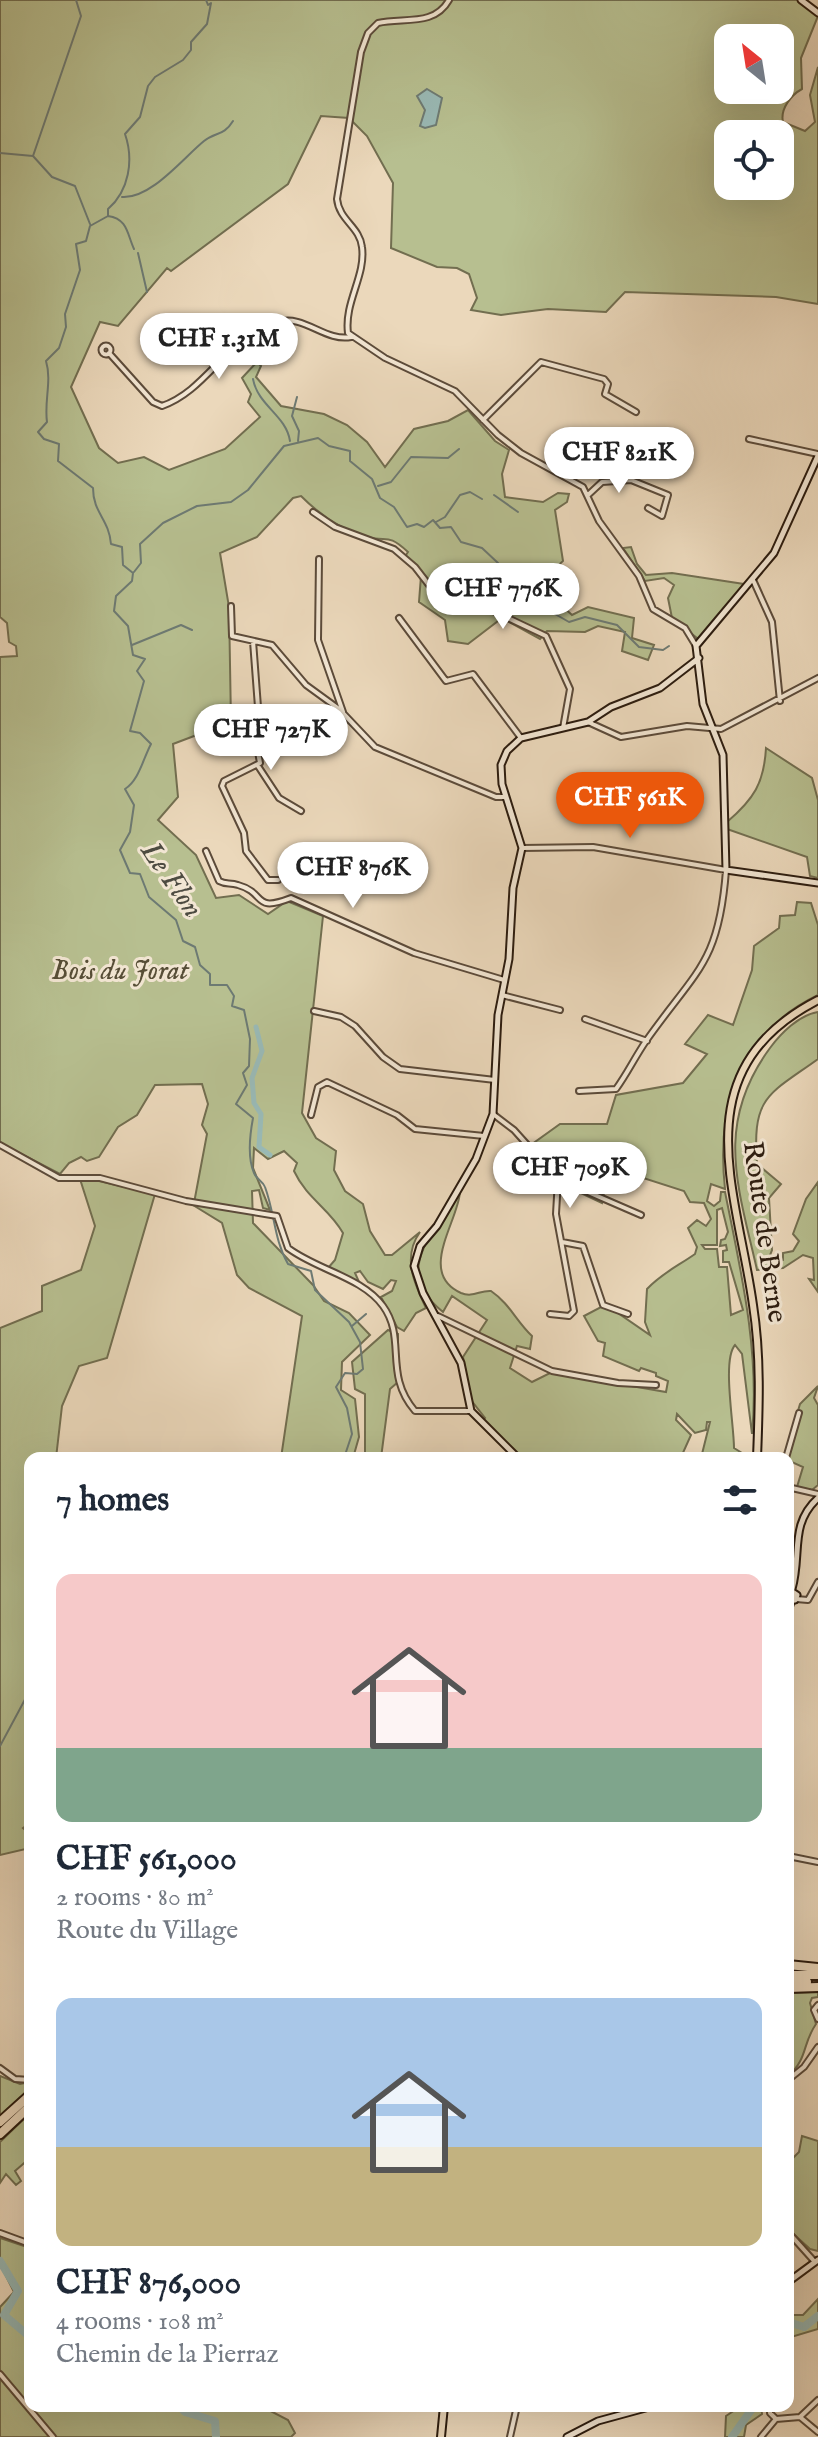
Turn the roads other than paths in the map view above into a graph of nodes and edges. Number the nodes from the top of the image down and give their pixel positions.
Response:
1 (449, 0) edge
2 (801, 0) edge
3 (818, 13) edge
4 (351, 337) junction
5 (109, 353) dead end
6 (636, 412) dead end
7 (483, 420) junction
8 (749, 439) dead end
9 (818, 455) edge
10 (588, 495) junction
11 (648, 508) dead end
12 (313, 512) dead end
13 (319, 559) dead end
14 (753, 580) junction
15 (231, 606) dead end
16 (399, 618) dead end
17 (253, 641) junction
18 (696, 646) junction
19 (699, 658) junction
20 (818, 678) edge
21 (780, 701) junction
22 (344, 714) junction
23 (588, 722) junction
24 (563, 728) junction
25 (714, 730) junction
26 (521, 738) junction
27 (258, 766) junction
28 (506, 797) junction
29 (301, 811) dead end
30 (522, 848) junction
31 (206, 851) dead end
32 (726, 870) junction
33 (278, 880) dead end
34 (818, 883) edge
35 (504, 980) junction
36 (502, 995) junction
37 (818, 1000) edge
38 (560, 1010) dead end
39 (314, 1011) dead end
40 (585, 1019) dead end
41 (647, 1041) junction
42 (495, 1080) junction
43 (579, 1091) dead end
44 (493, 1114) junction
45 (311, 1115) dead end
46 (486, 1136) junction
47 (0, 1145) edge
48 (558, 1179) junction
49 (641, 1215) dead end
50 (562, 1242) junction
51 (550, 1314) dead end
52 (628, 1314) dead end
53 (438, 1316) junction
54 (656, 1385) dead end
55 (471, 1411) junction
56 (799, 1413) dead end
57 (512, 1452) edge
58 (757, 1452) edge
59 (788, 1452) edge
60 (794, 1489) edge
61 (817, 1499) edge
62 (794, 1577) edge
63 (818, 1582) edge
64 (794, 1601) edge
65 (794, 1857) edge
66 (818, 1862) edge
67 (794, 1966) edge
68 (818, 1968) edge
69 (794, 1975) edge
70 (818, 1975) edge
71 (794, 1982) edge
72 (818, 1984) edge
73 (794, 1987) edge
74 (818, 2005) edge
75 (818, 2019) edge
76 (818, 2047) edge
77 (2, 2070) edge
78 (794, 2075) edge
79 (24, 2080) edge
80 (24, 2100) edge
81 (24, 2112) edge
82 (0, 2122) edge
83 (0, 2134) edge
84 (0, 2233) edge
85 (794, 2238) edge
86 (24, 2242) edge
87 (816, 2260) edge
88 (794, 2277) edge
89 (0, 2374) edge
90 (818, 2400) edge
91 (24, 2403) edge
92 (32, 2412) edge
93 (443, 2412) edge
94 (515, 2412) edge
95 (627, 2412) edge
96 (770, 2412) edge
97 (800, 2417) junction
98 (776, 2419) junction
99 (816, 2425) edge
100 (818, 2432) edge
101 (53, 2437) edge
102 (441, 2437) edge
103 (510, 2437) edge
104 (567, 2437) edge
105 (761, 2437) edge

1 - 4 street
2 - 3 street
4 - 5 street
4 - 7 street
6 - 7 street
7 - 10 street
8 - 9 street
9 - 14 street
10 - 11 street
10 - 18 street
12 - 24 street
13 - 22 street
14 - 18 street
14 - 21 street
15 - 17 street
16 - 26 street
17 - 22 street
17 - 27 street
18 - 19 street
19 - 23 street
19 - 25 street
20 - 21 street
21 - 25 street
22 - 28 street
23 - 24 street
23 - 25 street
24 - 26 street
25 - 32 street
26 - 28 street
27 - 29 street
27 - 33 street
28 - 30 street
30 - 32 street
30 - 35 street
31 - 35 street
32 - 34 street
32 - 41 street
35 - 36 street
36 - 38 street
36 - 42 street
37 - 58 main road, Route de Berne
39 - 42 street
40 - 41 street
41 - 43 street
42 - 44 street
44 - 46 street
44 - 48 street
45 - 46 street
46 - 53 street
47 - 55 street
48 - 49 street
48 - 50 street
50 - 51 street
50 - 52 street
53 - 54 street
53 - 55 street
55 - 57 street
56 - 59 street
60 - 61 street
61 - 62 street
63 - 64 street
65 - 66 street
67 - 68 highway
69 - 70 highway
71 - 72 highway
72 - 73 highway
74 - 75 street
76 - 78 street
77 - 79 street
80 - 82 highway
81 - 83 highway
84 - 86 street
85 - 87 street
87 - 88 street
89 - 91 street
90 - 97 street
92 - 101 street
93 - 102 main road
94 - 103 street
95 - 104 street
96 - 98 street
97 - 98 street
97 - 99 street
98 - 105 street
99 - 100 street

